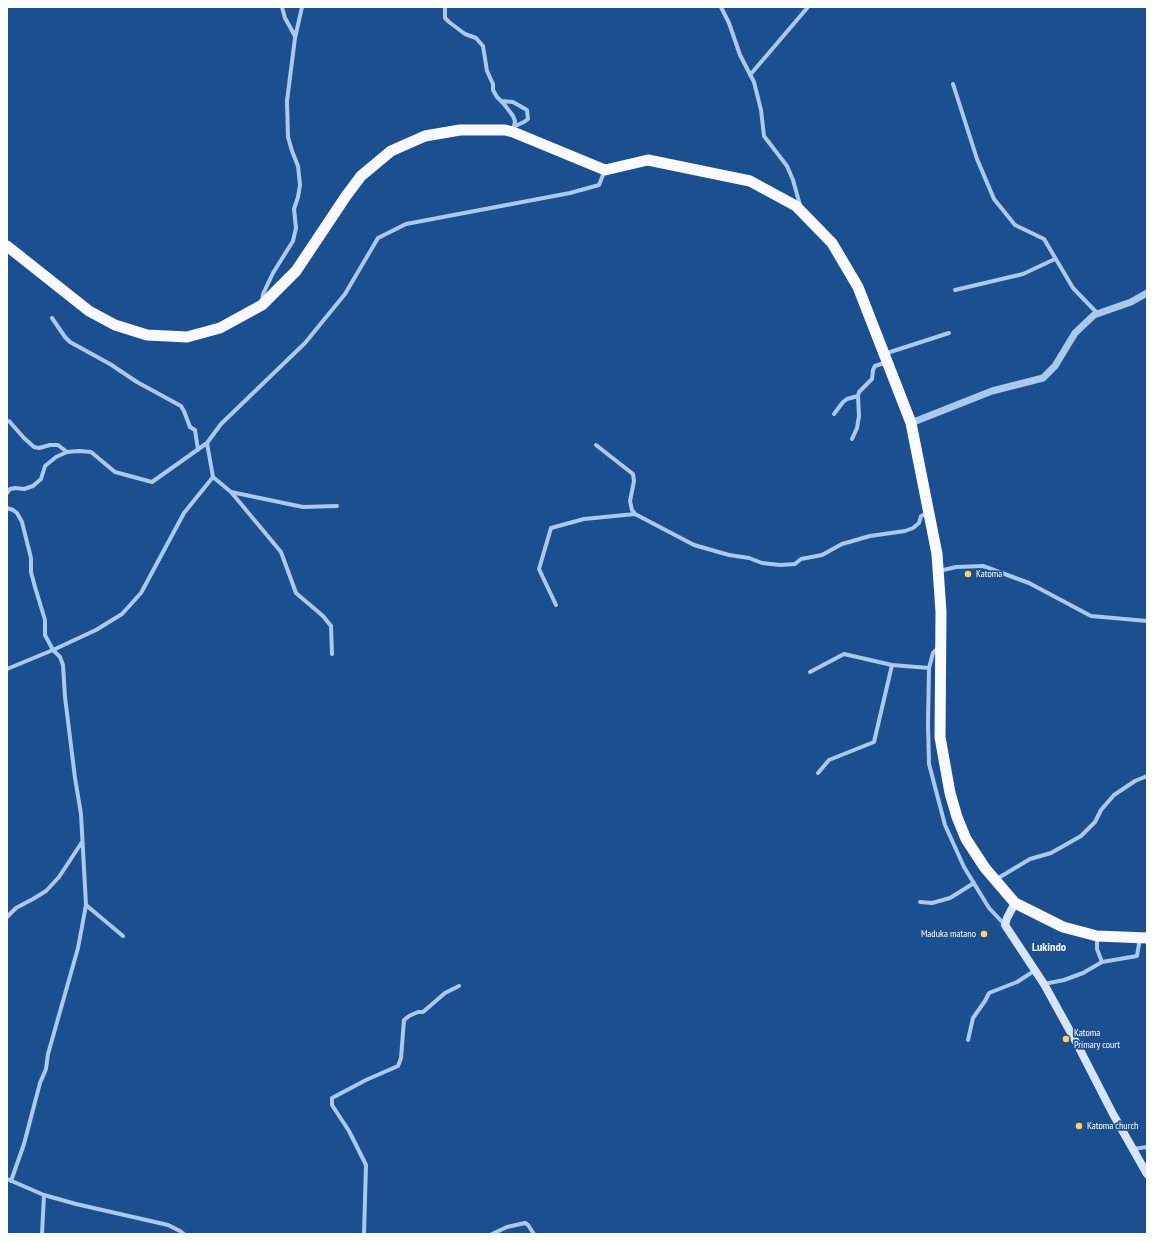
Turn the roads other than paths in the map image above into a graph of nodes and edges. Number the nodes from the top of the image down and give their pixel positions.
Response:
1 (282, 7) edge
2 (302, 7) edge
3 (445, 7) edge
4 (721, 7) edge
5 (808, 7) edge
6 (295, 36) junction
7 (750, 75) junction
8 (953, 84) dead end
9 (501, 101) junction
10 (514, 129) junction
11 (605, 170) junction
12 (801, 211) junction
13 (7, 246) edge
14 (1056, 259) junction
15 (955, 290) dead end
16 (1147, 293) edge
17 (262, 305) junction
18 (1099, 314) junction
19 (52, 318) dead end
20 (949, 333) dead end
21 (886, 358) junction
22 (858, 396) junction
23 (834, 414) dead end
24 (9, 421) dead end
25 (910, 423) junction
26 (852, 439) dead end
27 (207, 443) junction
28 (596, 445) dead end
29 (198, 450) junction
30 (67, 452) junction
31 (213, 477) junction
32 (231, 492) junction
33 (7, 493) edge
34 (337, 506) dead end
35 (7, 508) edge
36 (929, 513) junction
37 (634, 514) junction
38 (938, 571) junction
39 (556, 605) dead end
40 (1147, 621) edge
41 (941, 645) junction
42 (53, 650) junction
43 (332, 654) dead end
44 (892, 665) junction
45 (929, 668) junction
46 (7, 670) edge
47 (810, 672) dead end
48 (818, 773) dead end
49 (1147, 776) edge
50 (83, 841) junction
51 (995, 880) junction
52 (974, 883) junction
53 (920, 902) dead end
54 (1015, 903) junction
55 (86, 905) junction
56 (7, 917) edge
57 (1005, 926) junction
58 (123, 936) dead end
59 (1097, 936) junction
60 (1143, 938) edge
61 (1102, 962) junction
62 (1034, 971) junction
63 (1044, 984) junction
64 (459, 986) dead end
65 (968, 1040) dead end
66 (1147, 1147) edge
67 (1133, 1149) junction
68 (1147, 1174) edge
69 (9, 1180) edge
70 (44, 1195) junction
71 (497, 1233) edge
72 (42, 1234) edge
73 (184, 1234) edge
74 (364, 1234) edge
75 (492, 1234) edge
76 (534, 1234) edge

1 - 6 street
2 - 6 street
3 - 9 street
4 - 7 street
5 - 7 street
6 - 17 street
7 - 12 street
8 - 14 street
9 - 10 street
9 - 10 street
10 - 11 highway
10 - 17 highway
11 - 12 highway
11 - 27 street
12 - 21 highway
13 - 17 highway
14 - 15 street
14 - 18 street
16 - 18 street
18 - 25 street
19 - 29 street
20 - 21 street
21 - 22 street
21 - 25 highway
22 - 23 street
22 - 26 street
24 - 30 street
25 - 36 highway
27 - 29 street
27 - 31 street
28 - 37 street
29 - 30 street
30 - 33 street
31 - 32 street
31 - 42 street
32 - 34 street
32 - 43 street
35 - 42 street
36 - 37 street
36 - 38 highway
37 - 39 street
38 - 40 street
38 - 41 highway
41 - 45 street
41 - 51 highway
42 - 46 street
42 - 50 street
44 - 45 street
44 - 47 street
44 - 48 street
45 - 52 street
49 - 51 street
50 - 55 street
50 - 56 street
51 - 54 highway
52 - 53 street
52 - 57 street
54 - 57 main road
54 - 59 highway
55 - 58 street
55 - 69 street
57 - 62 main road
59 - 60 highway
59 - 61 street
60 - 61 street
61 - 63 street
62 - 63 main road
62 - 65 street
63 - 67 main road
64 - 74 street
66 - 67 street
67 - 68 main road
69 - 70 street
70 - 72 street
70 - 73 street
71 - 75 street
71 - 76 street

